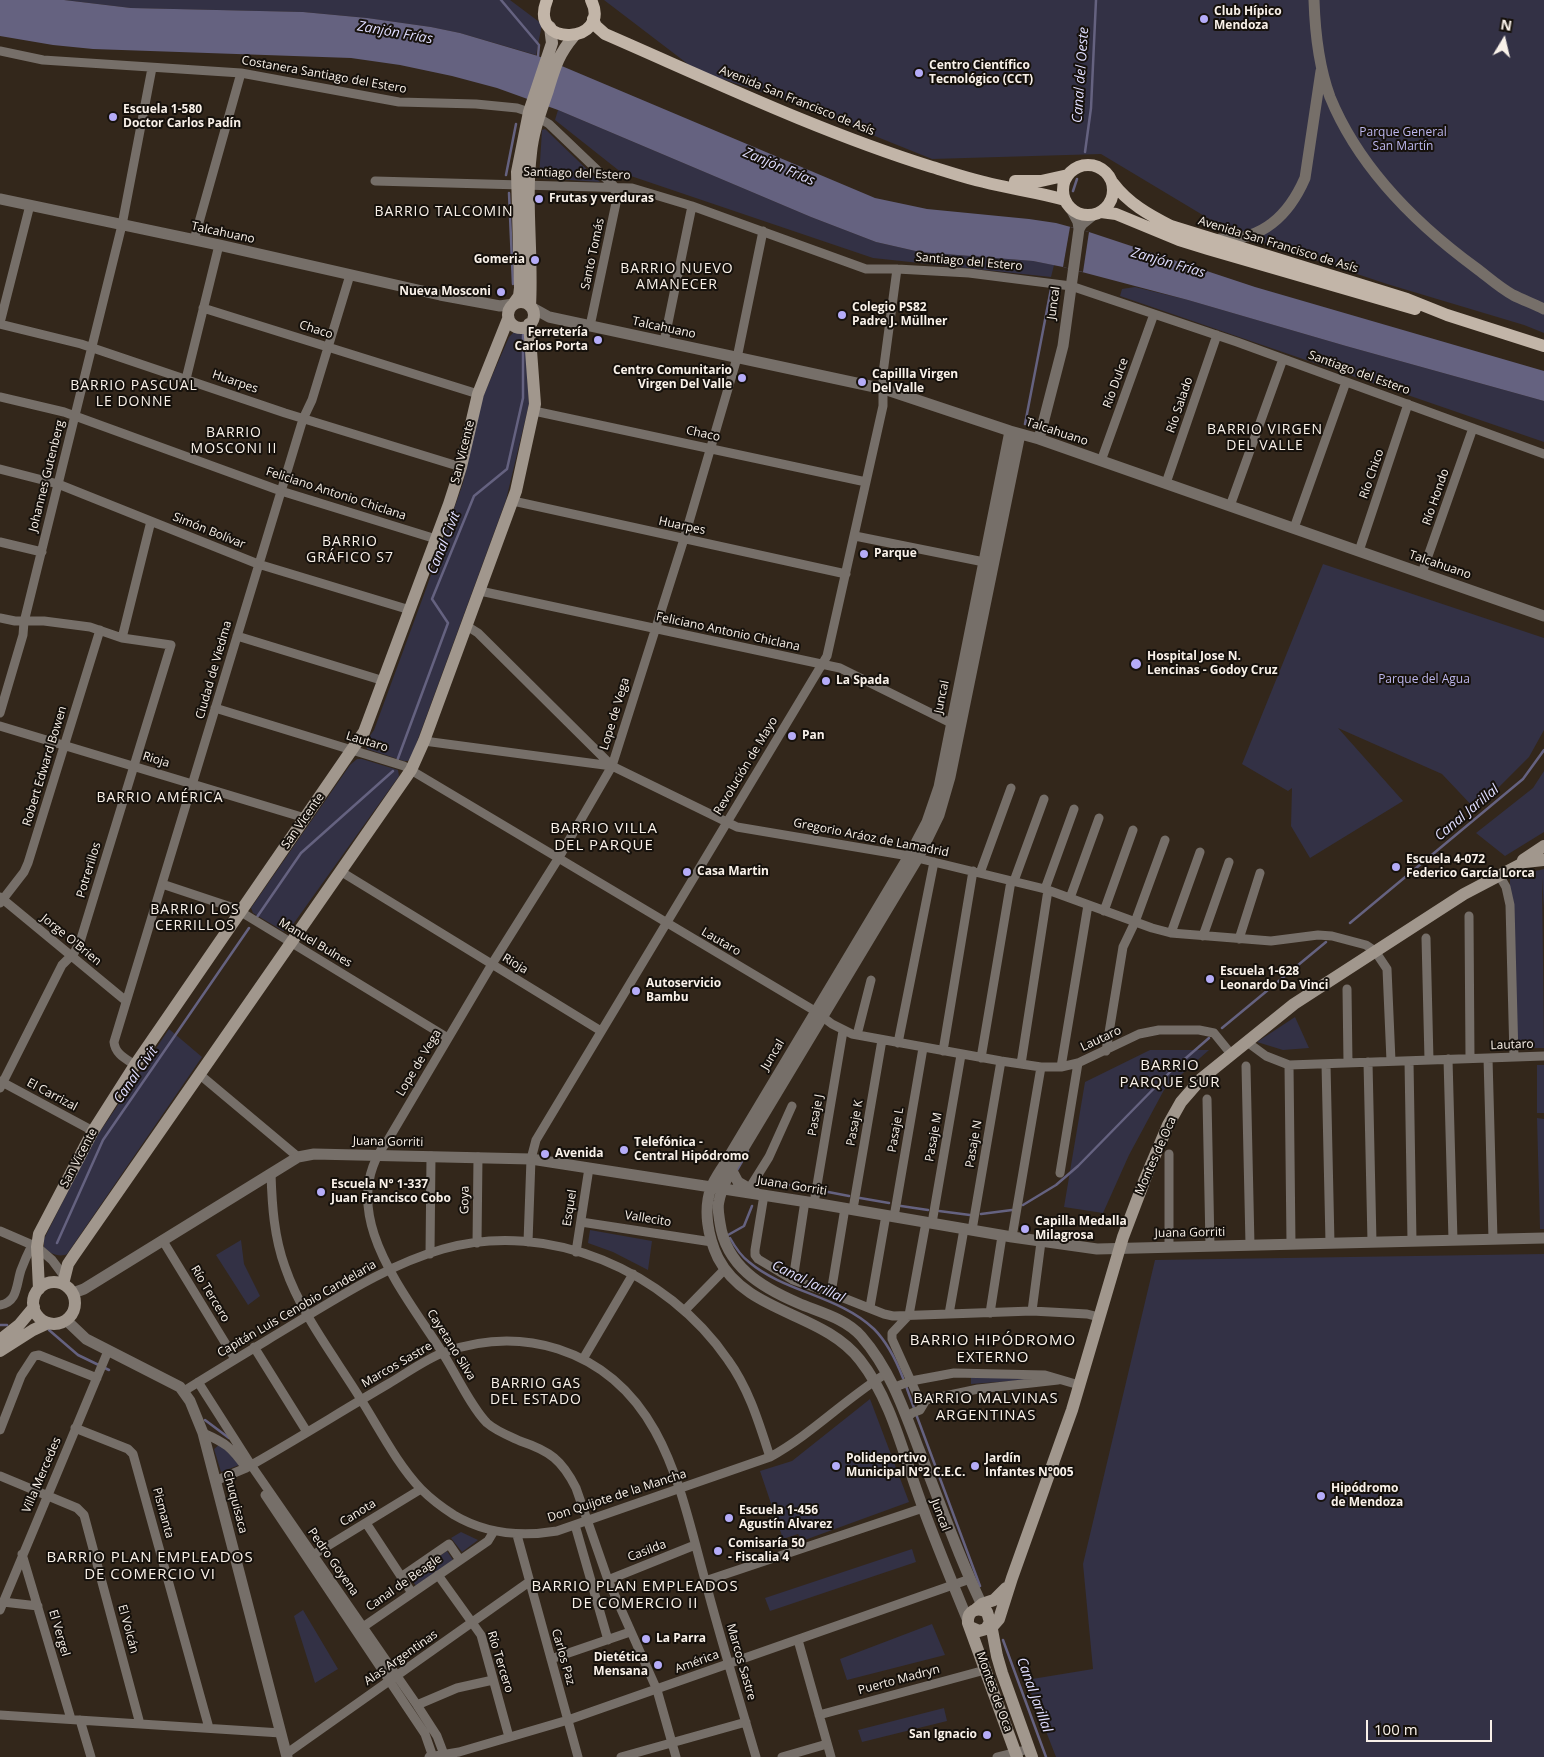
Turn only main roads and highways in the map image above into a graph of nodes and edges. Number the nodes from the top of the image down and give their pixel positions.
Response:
1 (538, 0) edge
2 (547, 0) edge
3 (591, 0) edge
4 (544, 14) junction
5 (593, 19) junction
6 (550, 27) junction
7 (577, 35) junction
8 (627, 44) junction
9 (552, 61) junction
10 (960, 175) junction
11 (1068, 176) junction
12 (1112, 184) junction
13 (523, 185) junction
14 (1068, 204) junction
15 (1097, 214) junction
16 (514, 304) junction
17 (531, 306) junction
18 (1446, 315) junction
19 (508, 318) junction
20 (530, 323) junction
21 (1544, 346) edge
22 (1544, 846) edge
23 (1544, 860) edge
24 (1500, 875) junction
25 (63, 1280) junction
26 (39, 1289) junction
27 (34, 1307) junction
28 (48, 1323) junction
29 (0, 1340) edge
30 (0, 1352) edge
31 (1009, 1584) junction
32 (985, 1616) junction
33 (969, 1624) junction
34 (1030, 1753) edge
35 (1016, 1755) edge

1 - 4 main road
2 - 4 main road
3 - 5 main road
4 - 6 main road
5 - 7 main road
5 - 8 main road, Avenida San Francisco de Asís
6 - 7 main road, Avenida San Francisco de Asís
6 - 9 main road
7 - 8 main road, Avenida San Francisco de Asís
7 - 9 main road
8 - 10 main road, Avenida San Francisco de Asís
9 - 13 main road
10 - 11 main road, Avenida San Francisco de Asís
10 - 14 main road, Avenida San Francisco de Asís
11 - 12 main road
11 - 14 main road
12 - 15 main road
12 - 18 main road, Avenida San Francisco de Asís
13 - 16 main road
13 - 17 main road
14 - 15 main road
15 - 18 main road, Avenida San Francisco de Asís
16 - 17 main road
16 - 19 main road
17 - 20 main road
18 - 21 main road, Avenida San Francisco de Asís
19 - 20 main road
19 - 26 main road, San Vicente
20 - 25 main road
22 - 24 main road, Montes de Oca
23 - 24 main road, Montes de Oca
24 - 31 main road, Montes de Oca
25 - 26 main road
25 - 28 main road
26 - 27 main road
27 - 28 main road
27 - 29 main road
28 - 30 main road
31 - 32 main road, Montes de Oca
31 - 32 main road, Montes de Oca
32 - 33 main road
32 - 33 main road
32 - 34 main road, Montes de Oca
33 - 35 main road, Montes de Oca

